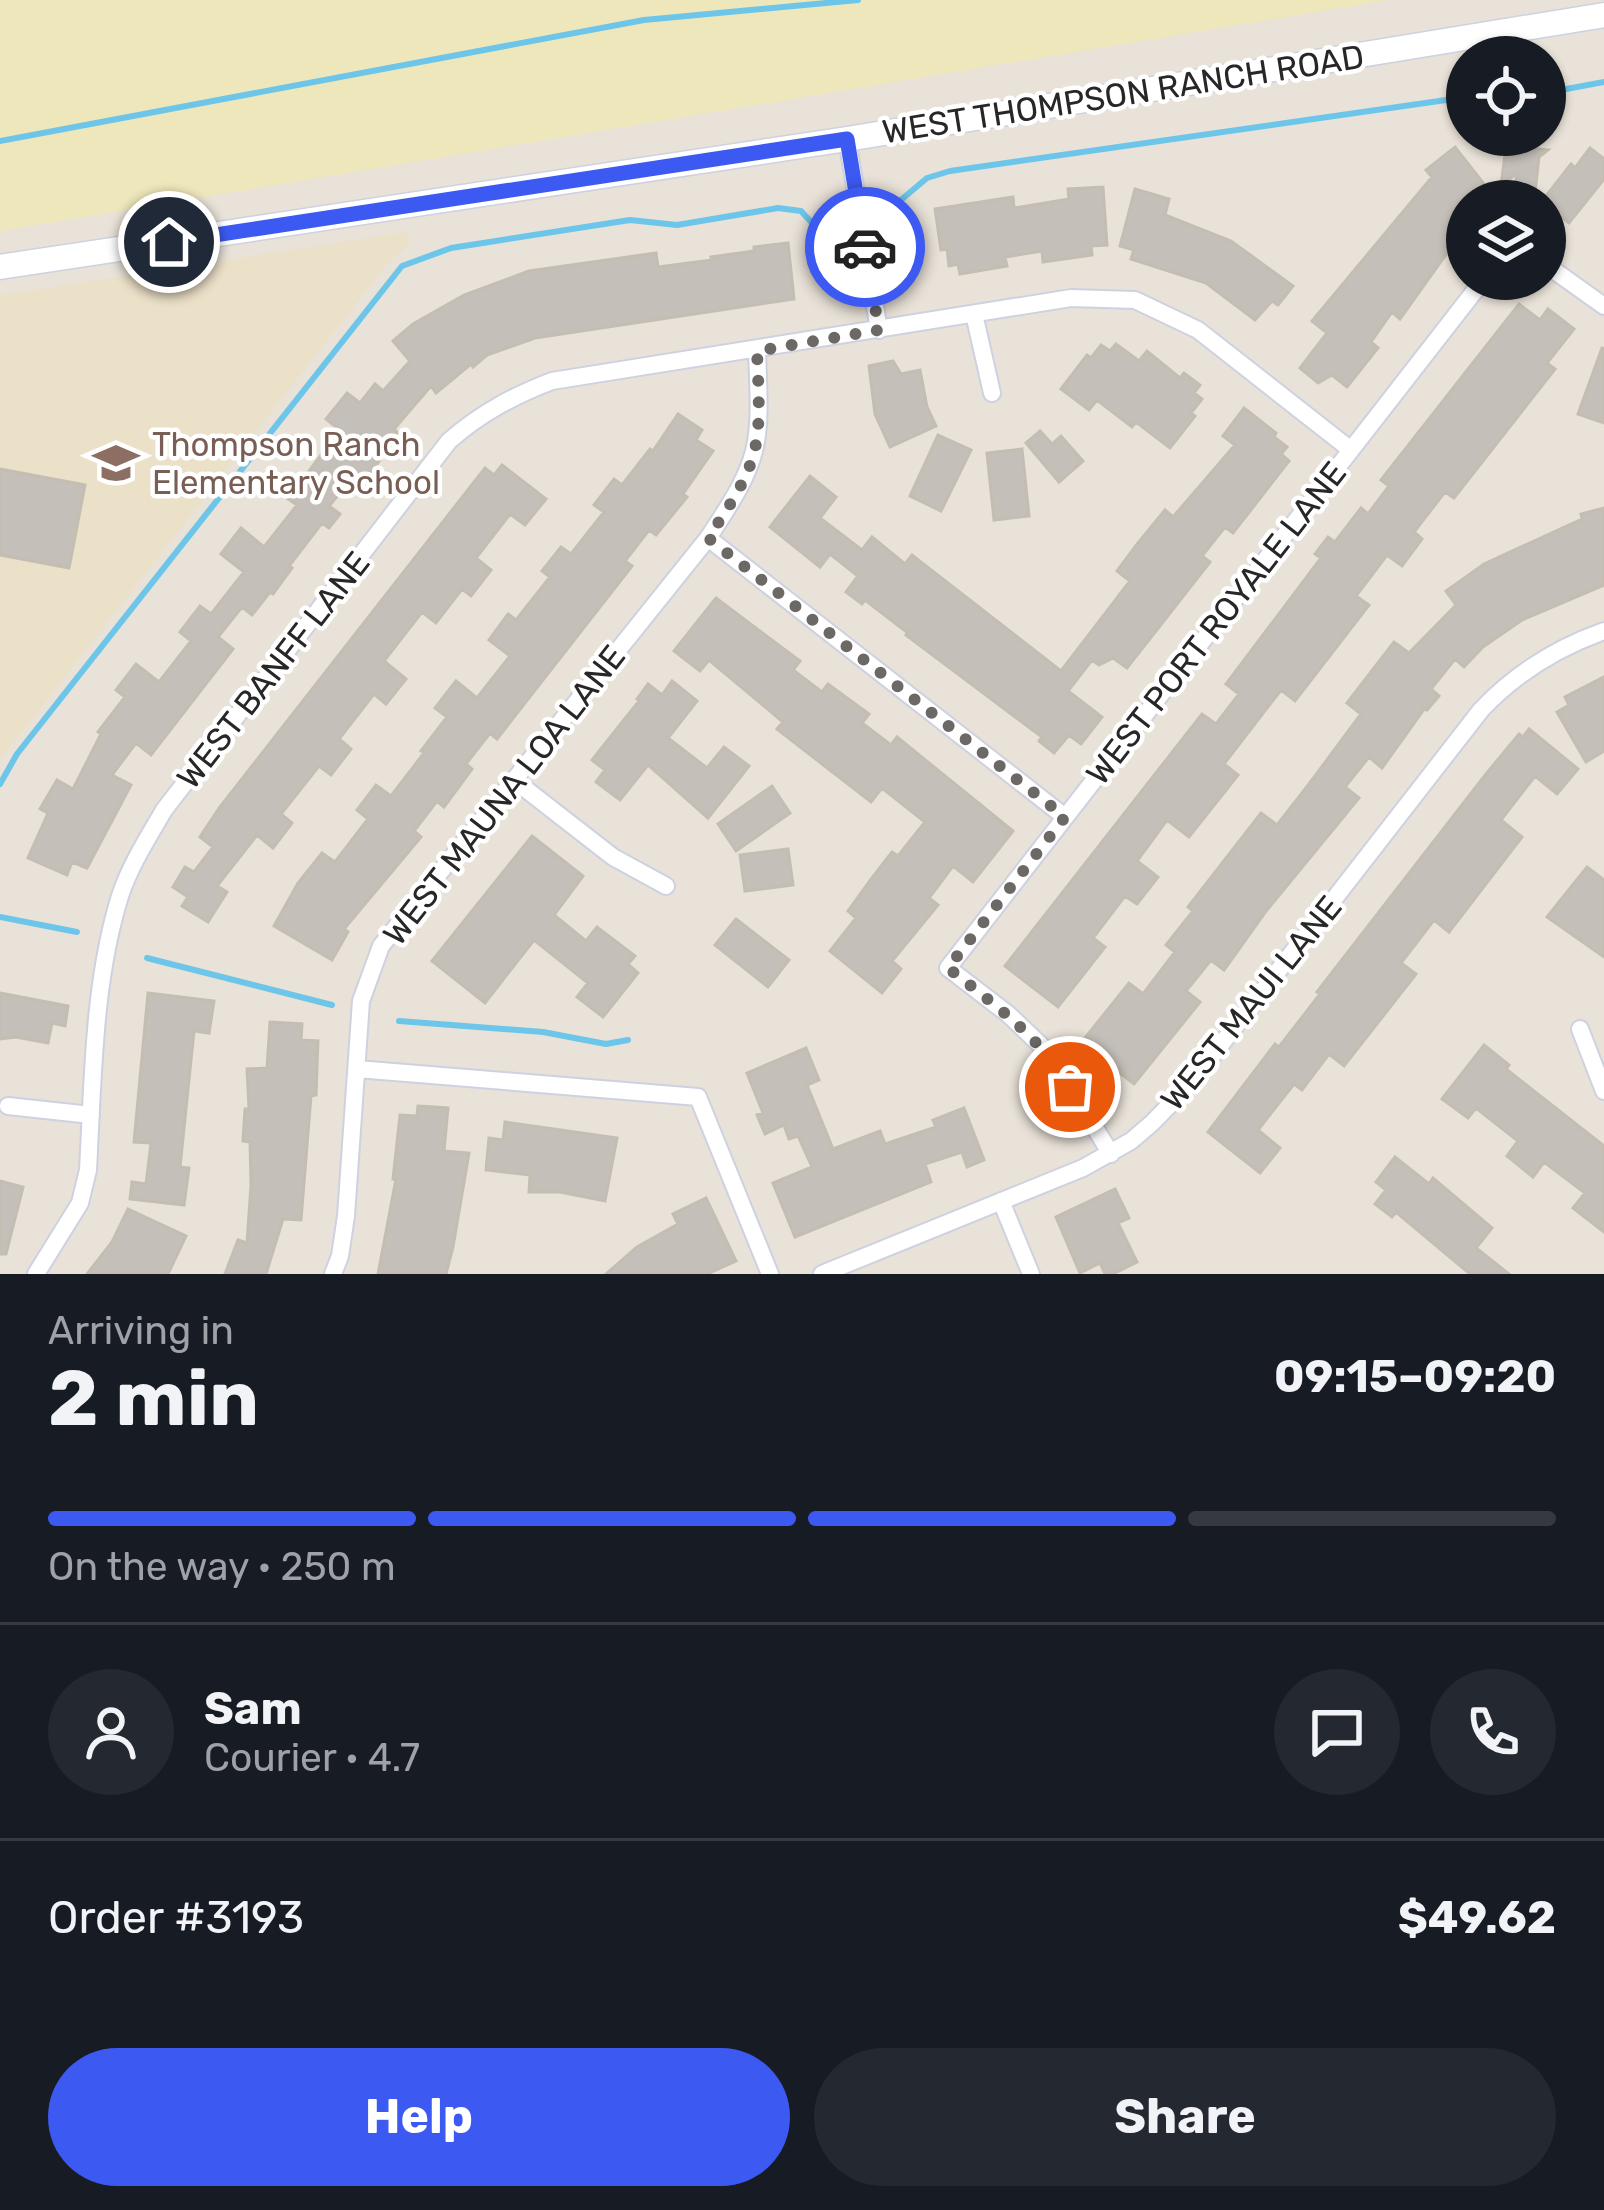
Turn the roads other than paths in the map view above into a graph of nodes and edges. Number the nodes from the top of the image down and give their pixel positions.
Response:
1 (1604, 15) edge
2 (847, 139) junction
3 (0, 267) edge
4 (1566, 279) edge
5 (1468, 300) edge
6 (1604, 306) edge
7 (974, 314) junction
8 (879, 330) junction
9 (757, 351) junction
10 (992, 393) dead end
11 (1351, 450) junction
12 (708, 538) junction
13 (1604, 631) edge
14 (514, 779) junction
15 (1065, 817) junction
16 (666, 886) dead end
17 (1580, 1029) dead end
18 (357, 1069) junction
19 (1604, 1091) edge
20 (8, 1106) dead end
21 (91, 1115) junction
22 (1111, 1154) junction
23 (1001, 1201) junction
24 (36, 1274) edge
25 (333, 1274) edge
26 (770, 1274) edge
27 (822, 1274) edge
28 (1031, 1274) edge

1 - 2 main road, WEST THOMPSON RANCH ROAD
2 - 3 main road, WEST THOMPSON RANCH ROAD
2 - 8 street
4 - 6 street
5 - 11 street, WEST PORT ROYALE LANE
7 - 8 street, WEST BANFF LANE
7 - 10 street
7 - 11 street, WEST BANFF LANE
8 - 9 street, WEST BANFF LANE
9 - 12 street, WEST MAUNA LOA LANE
9 - 21 street, WEST BANFF LANE
11 - 15 street, WEST PORT ROYALE LANE
12 - 14 street, WEST MAUNA LOA LANE
12 - 15 street
13 - 22 street, WEST MAUI LANE
14 - 16 street
14 - 18 street, WEST MAUNA LOA LANE
15 - 22 street, WEST PORT ROYALE LANE
17 - 19 street
18 - 25 street, WEST MAUNA LOA LANE
18 - 26 street
20 - 21 street
21 - 24 street, WEST BANFF LANE
22 - 23 street, WEST MAUI LANE
23 - 27 street, WEST MAUI LANE
23 - 28 street

